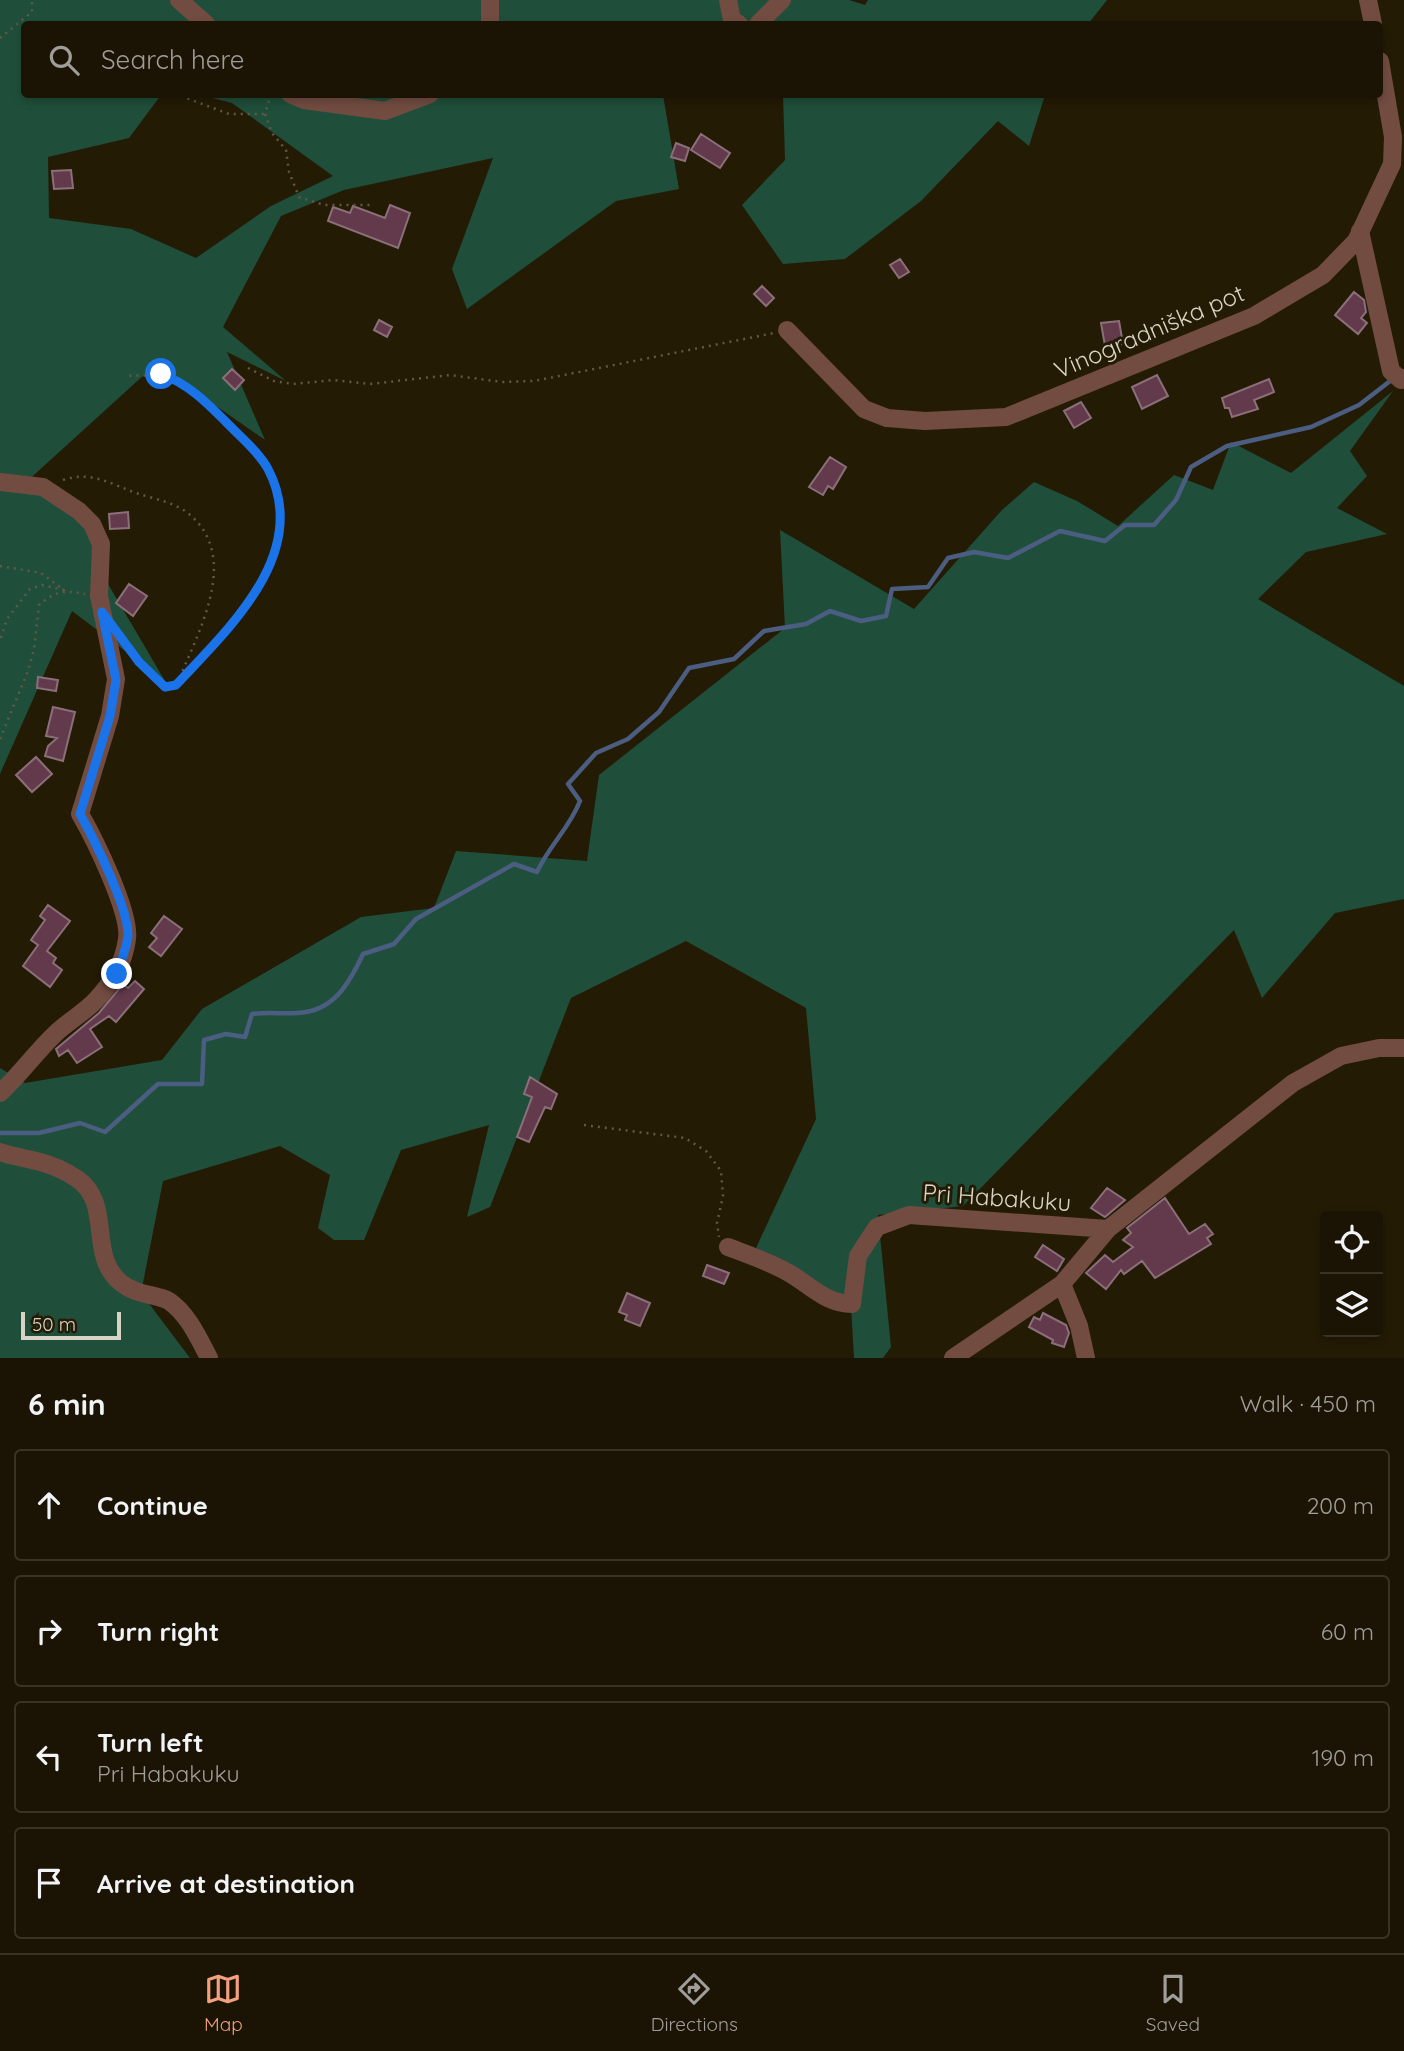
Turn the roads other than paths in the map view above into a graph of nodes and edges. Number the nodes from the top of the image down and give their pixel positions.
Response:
1 (179, 0) edge
2 (490, 0) edge
3 (728, 0) edge
4 (782, 0) edge
5 (1368, 0) edge
6 (203, 21) edge
7 (490, 21) edge
8 (734, 21) edge
9 (761, 21) edge
10 (1372, 21) edge
11 (1383, 79) edge
12 (299, 98) edge
13 (419, 98) edge
14 (1360, 231) junction
15 (787, 330) road end
16 (1398, 376) edge
17 (0, 482) edge
18 (1404, 1048) edge
19 (0, 1093) edge
20 (0, 1152) edge
21 (1108, 1229) junction
22 (728, 1247) road end
23 (1062, 1284) junction
24 (209, 1358) edge
25 (953, 1358) edge
26 (1086, 1358) edge

1 - 6 street
2 - 7 street
3 - 8 street
4 - 9 street
5 - 10 street
11 - 14 street, Vinogradniška pot
12 - 13 street
14 - 15 street, Vinogradniška pot
14 - 16 street
17 - 19 street
18 - 21 street, Pri Habakuku
20 - 24 street
21 - 22 street, Pri Habakuku
21 - 23 street, Pri Habakuku
23 - 25 street, Pri Habakuku
23 - 26 street

